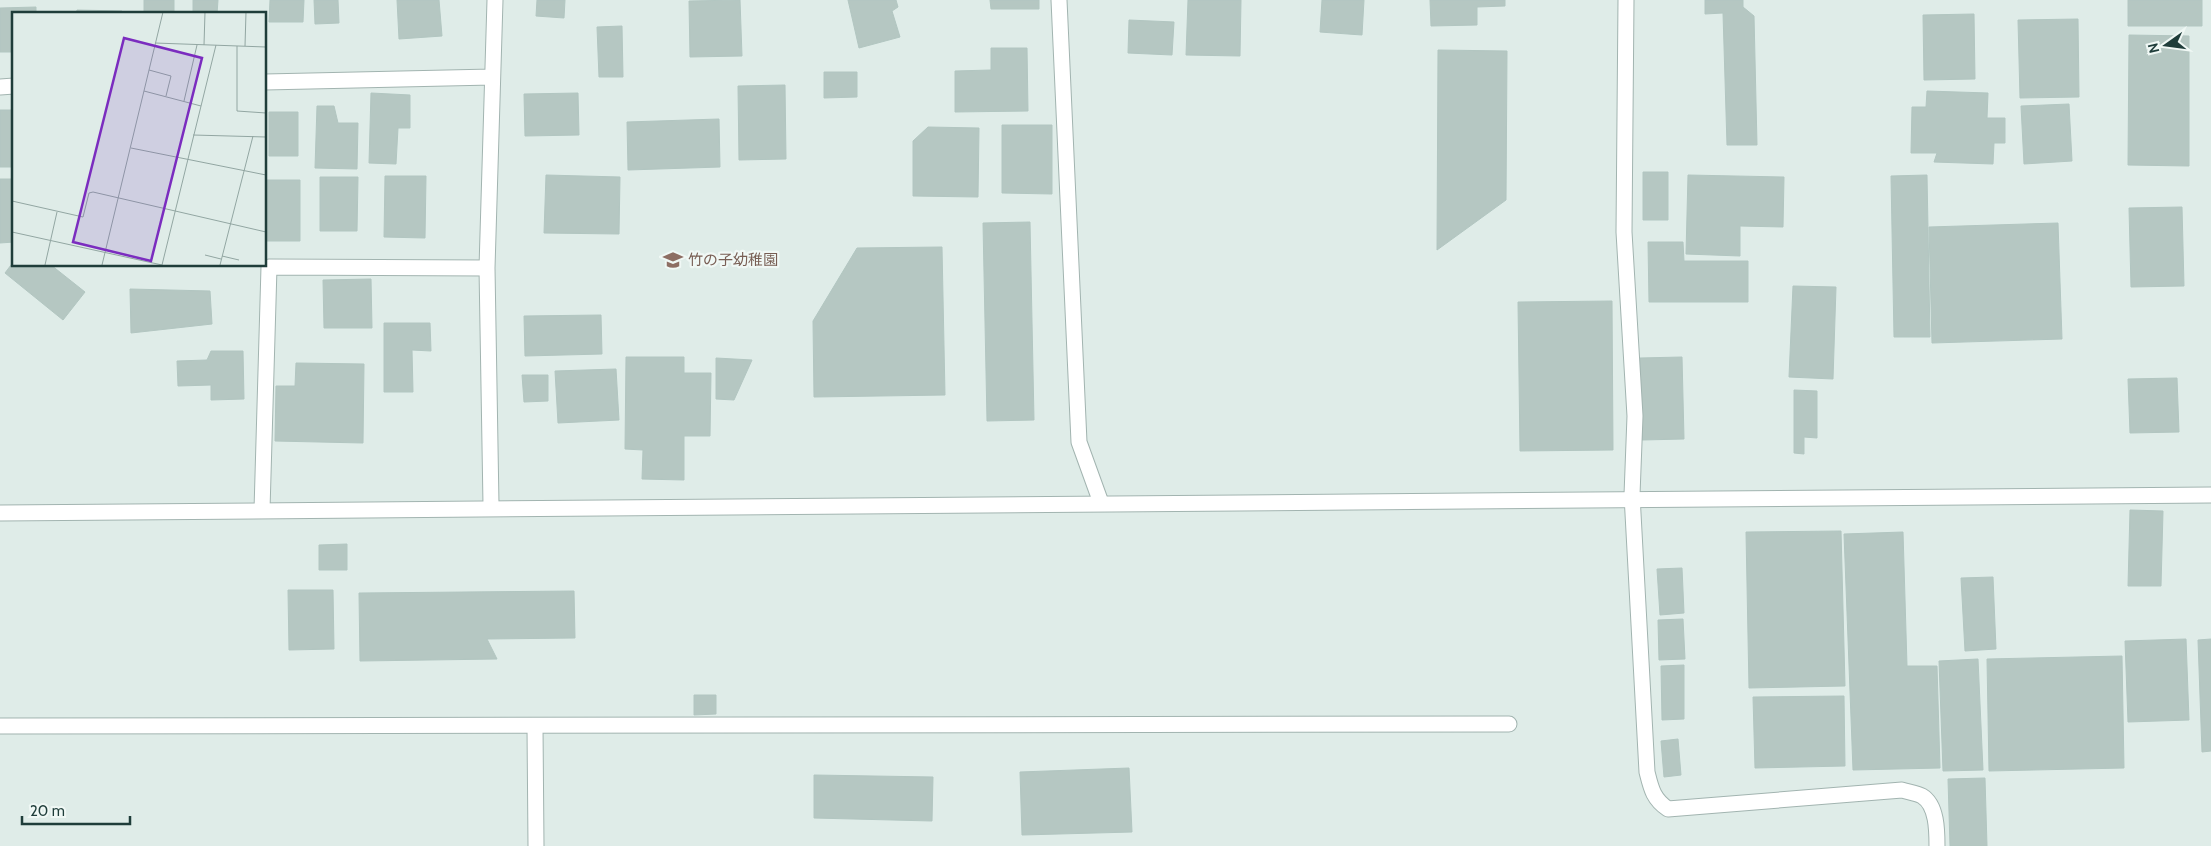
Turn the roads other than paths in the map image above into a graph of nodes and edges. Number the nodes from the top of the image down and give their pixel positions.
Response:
1 (495, 0) edge
2 (1059, 0) edge
3 (1626, 0) edge
4 (492, 78) junction
5 (266, 82) edge
6 (487, 268) junction
7 (1632, 495) junction
8 (2211, 495) edge
9 (1100, 500) junction
10 (491, 505) junction
11 (262, 510) junction
12 (0, 513) edge
13 (1509, 724) dead end
14 (0, 726) edge
15 (535, 727) junction
16 (536, 846) edge
17 (1937, 846) edge

1 - 4 street
2 - 9 street
3 - 7 street
4 - 5 street
4 - 6 street
6 - 10 street
6 - 11 street
7 - 8 street
7 - 9 street
7 - 17 street
9 - 10 street
10 - 11 street
11 - 12 street
13 - 15 street
14 - 15 street
15 - 16 street

